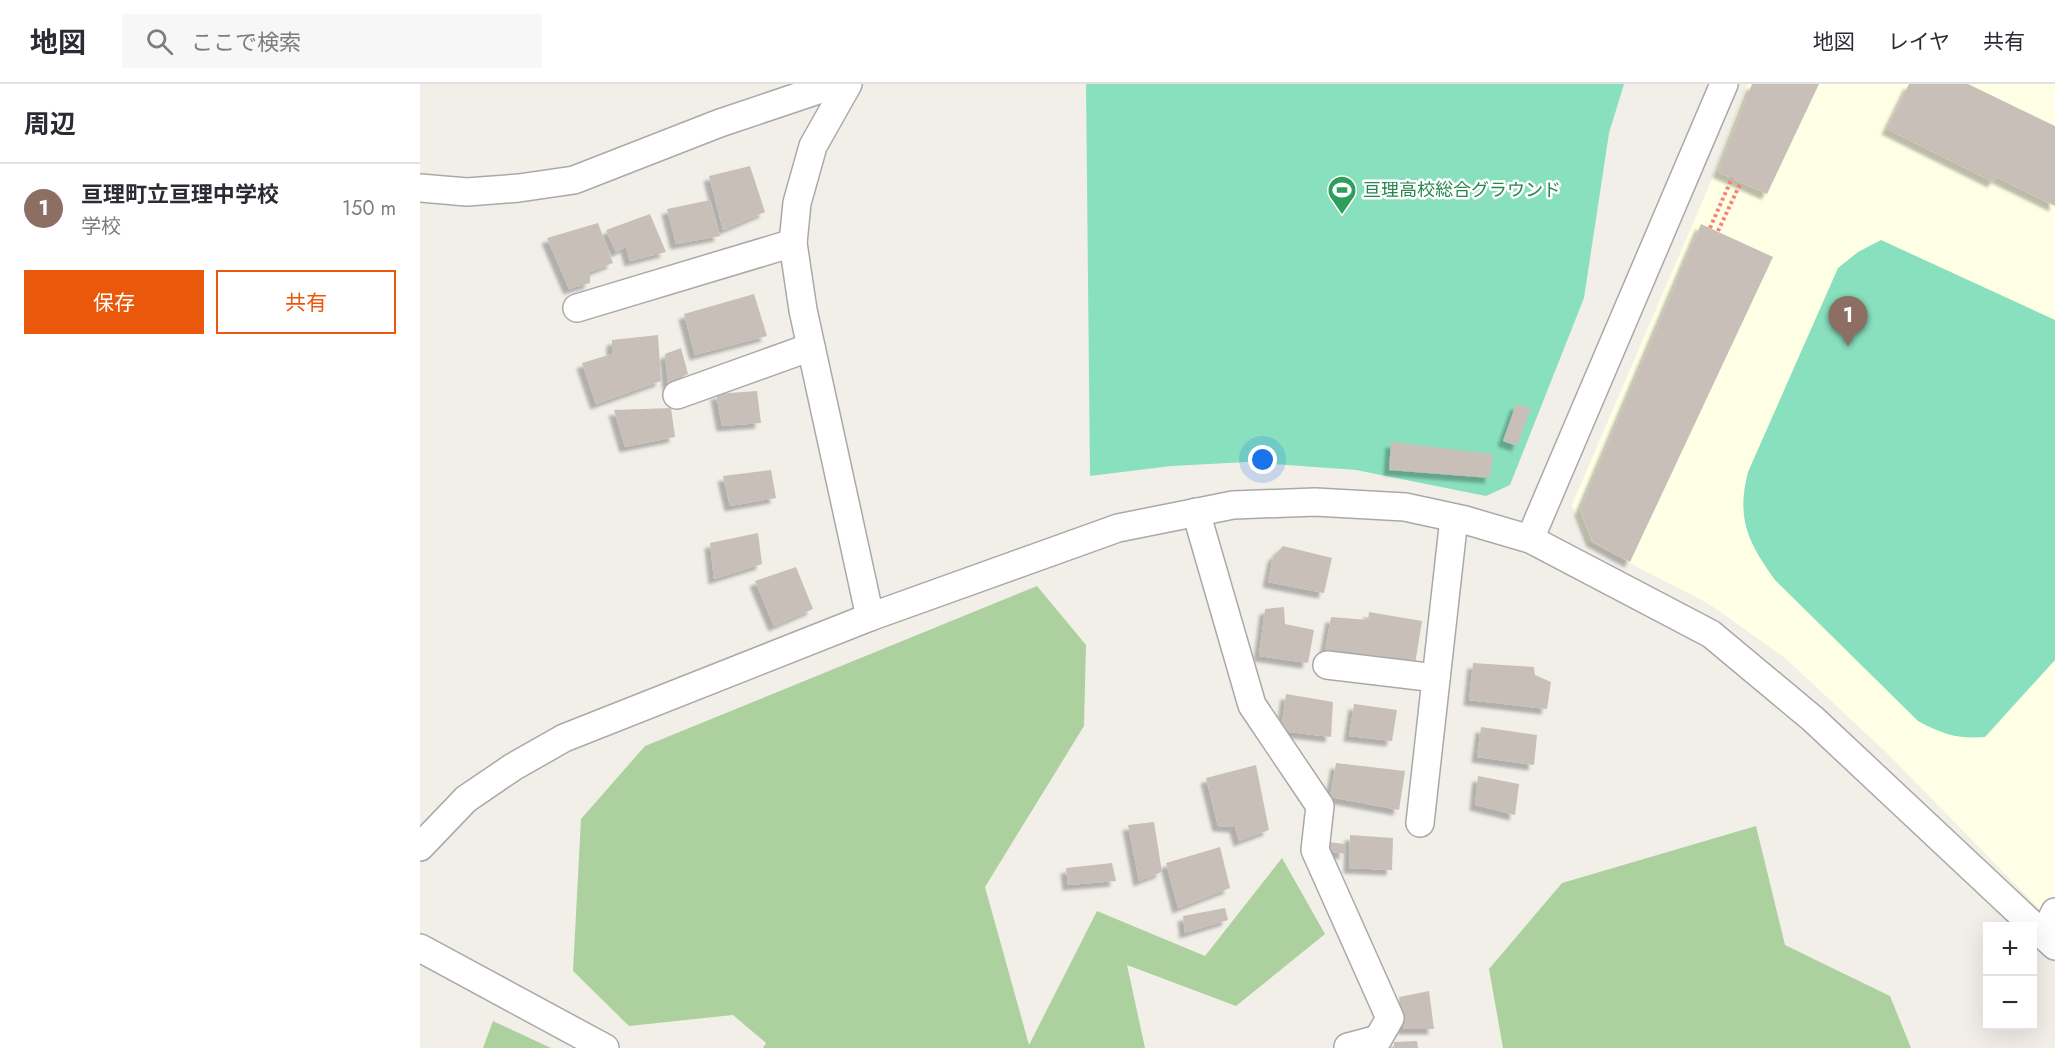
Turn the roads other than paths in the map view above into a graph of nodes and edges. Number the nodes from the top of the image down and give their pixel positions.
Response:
1 (836, 84) edge
2 (848, 84) edge
3 (1724, 84) edge
4 (420, 188) edge
5 (793, 243) junction
6 (577, 308) dead end
7 (812, 347) junction
8 (677, 395) dead end
9 (1196, 512) junction
10 (1454, 518) junction
11 (1530, 539) junction
12 (870, 617) junction
13 (1327, 665) dead end
14 (1436, 678) junction
15 (1420, 823) dead end
16 (420, 847) edge
17 (2051, 930) edge
18 (420, 948) edge
19 (1348, 1047) edge
20 (605, 1048) edge

1 - 4 street
2 - 5 street
3 - 11 street
5 - 6 street
5 - 7 street
7 - 8 street
7 - 12 street
9 - 10 street
9 - 12 street
9 - 19 street
10 - 11 street
10 - 14 street
11 - 17 street
12 - 16 street
13 - 14 street
14 - 15 street
18 - 20 street

